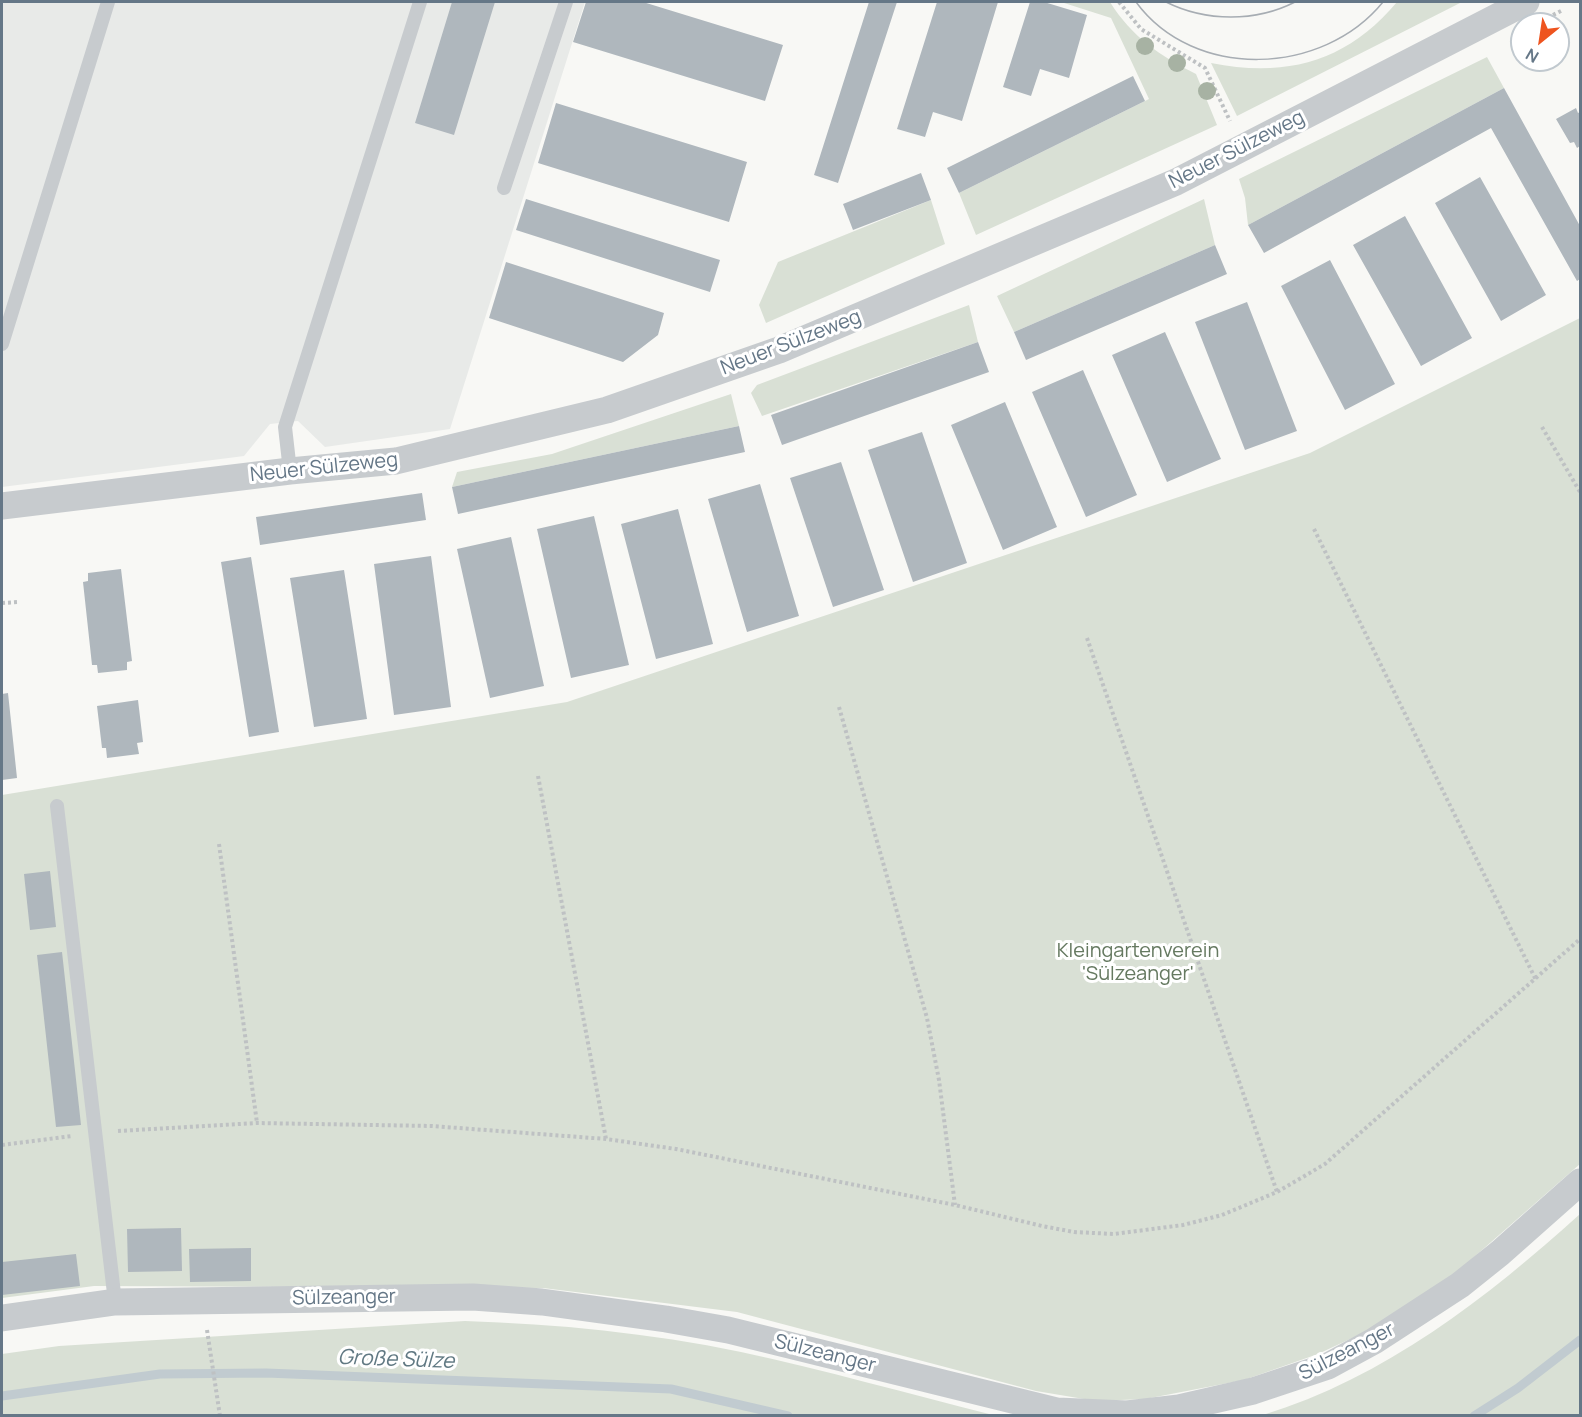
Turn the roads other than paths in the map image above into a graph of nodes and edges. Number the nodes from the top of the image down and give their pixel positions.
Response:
1 (108, 2) edge
2 (420, 2) edge
3 (566, 2) edge
4 (1526, 2) edge
5 (504, 188) dead end
6 (2, 344) edge
7 (290, 471) junction
8 (2, 507) edge
9 (57, 806) dead end
10 (1581, 1182) edge
11 (115, 1302) junction
12 (2, 1318) edge

1 - 6 lane
2 - 7 lane
3 - 5 lane
4 - 7 street, Neuer Sülzeweg
7 - 8 street, Neuer Sülzeweg
9 - 11 lane
10 - 11 street, Sülzeanger
11 - 12 street, Sülzeanger

